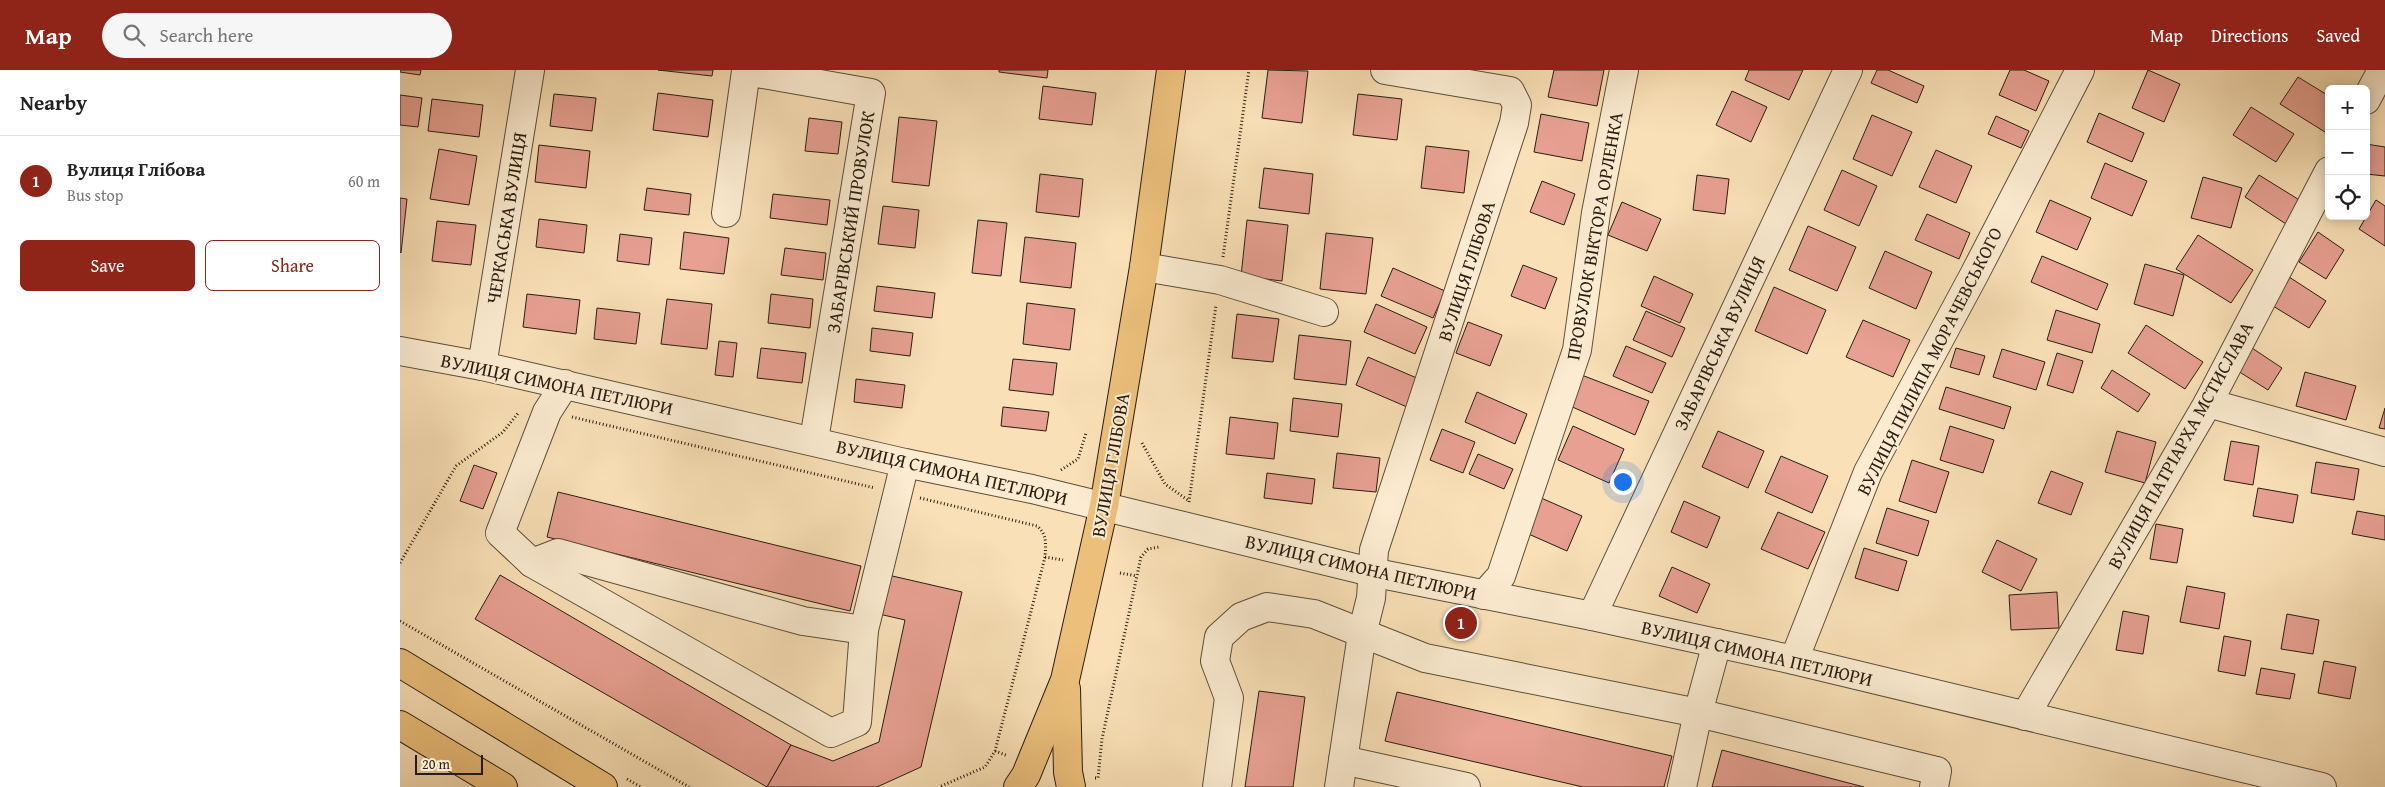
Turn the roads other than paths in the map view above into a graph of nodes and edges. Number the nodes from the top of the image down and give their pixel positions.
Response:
1 (530, 70) edge
2 (1171, 70) edge
3 (1385, 70) edge
4 (1624, 70) edge
5 (1848, 70) edge
6 (2080, 70) edge
7 (2382, 70) edge
8 (1476, 77) edge
9 (2370, 92) edge
10 (2327, 175) edge
11 (726, 213) dead end
12 (1144, 267) junction
13 (1324, 312) dead end
14 (400, 350) edge
15 (482, 366) junction
16 (565, 384) junction
17 (2208, 403) junction
18 (814, 440) junction
19 (2385, 452) edge
20 (905, 463) junction
21 (1104, 506) junction
22 (532, 563) junction
23 (1372, 572) junction
24 (1484, 595) junction
25 (1592, 616) junction
26 (864, 630) junction
27 (1362, 634) junction
28 (1717, 643) junction
29 (1794, 660) junction
30 (400, 663) edge
31 (1065, 680) junction
32 (1698, 713) junction
33 (2025, 716) junction
34 (400, 725) edge
35 (1343, 760) junction
36 (2236, 777) edge
37 (503, 787) edge
38 (603, 787) edge
39 (1018, 787) edge
40 (1071, 787) edge
41 (1217, 787) edge
42 (1339, 787) edge
43 (1466, 787) edge
44 (1682, 787) edge
45 (1934, 787) edge
46 (2322, 787) edge

1 - 15 street, ЧЕРКАСЬКА ВУЛИЦЯ
2 - 12 main road, ВУЛИЦЯ ГЛІБОВА
3 - 8 street, ВУЛИЦЯ ГЛІБОВА
4 - 24 street, ПРОВУЛОК ВІКТОРА ОРЛЕНКА
5 - 25 street, ЗАБАРІВСЬКА ВУЛИЦЯ
6 - 29 street, ВУЛИЦЯ ПИЛИПА МОРАЧЕВСЬКОГО
7 - 9 street
8 - 23 street, ВУЛИЦЯ ГЛІБОВА
10 - 17 street, ВУЛИЦЯ ПАТРІАРХА МСТИСЛАВА
11 - 18 street, ЗАБАРІВСЬКИЙ ПРОВУЛОК
12 - 13 street
12 - 21 main road, ВУЛИЦЯ ГЛІБОВА
14 - 15 street, ВУЛИЦЯ СИМОНА ПЕТЛЮРИ
15 - 16 street, ВУЛИЦЯ СИМОНА ПЕТЛЮРИ
16 - 18 street, ВУЛИЦЯ СИМОНА ПЕТЛЮРИ
16 - 22 street
17 - 19 street
17 - 33 street, ВУЛИЦЯ ПАТРІАРХА МСТИСЛАВА
18 - 20 street, ВУЛИЦЯ СИМОНА ПЕТЛЮРИ
20 - 21 street, ВУЛИЦЯ СИМОНА ПЕТЛЮРИ
20 - 26 street
21 - 23 street, ВУЛИЦЯ СИМОНА ПЕТЛЮРИ
21 - 31 main road, ВУЛИЦЯ ГЛІБОВА
22 - 26 street
22 - 26 street
23 - 24 street, ВУЛИЦЯ СИМОНА ПЕТЛЮРИ
23 - 27 street
24 - 25 street, ВУЛИЦЯ СИМОНА ПЕТЛЮРИ
25 - 28 street, ВУЛИЦЯ СИМОНА ПЕТЛЮРИ
27 - 32 street
27 - 35 street
27 - 41 street
28 - 29 street, ВУЛИЦЯ СИМОНА ПЕТЛЮРИ
28 - 32 street
29 - 33 street, ВУЛИЦЯ СИМОНА ПЕТЛЮРИ
30 - 38 main road
31 - 39 main road, ВУЛИЦЯ ГЛІБОВА
31 - 40 main road, ВУЛИЦЯ ГЛІБОВА
32 - 44 street
32 - 45 street
33 - 36 street, ВУЛИЦЯ СИМОНА ПЕТЛЮРИ
34 - 37 main road
35 - 42 street
35 - 43 street
36 - 46 street, ВУЛИЦЯ СИМОНА ПЕТЛЮРИ

